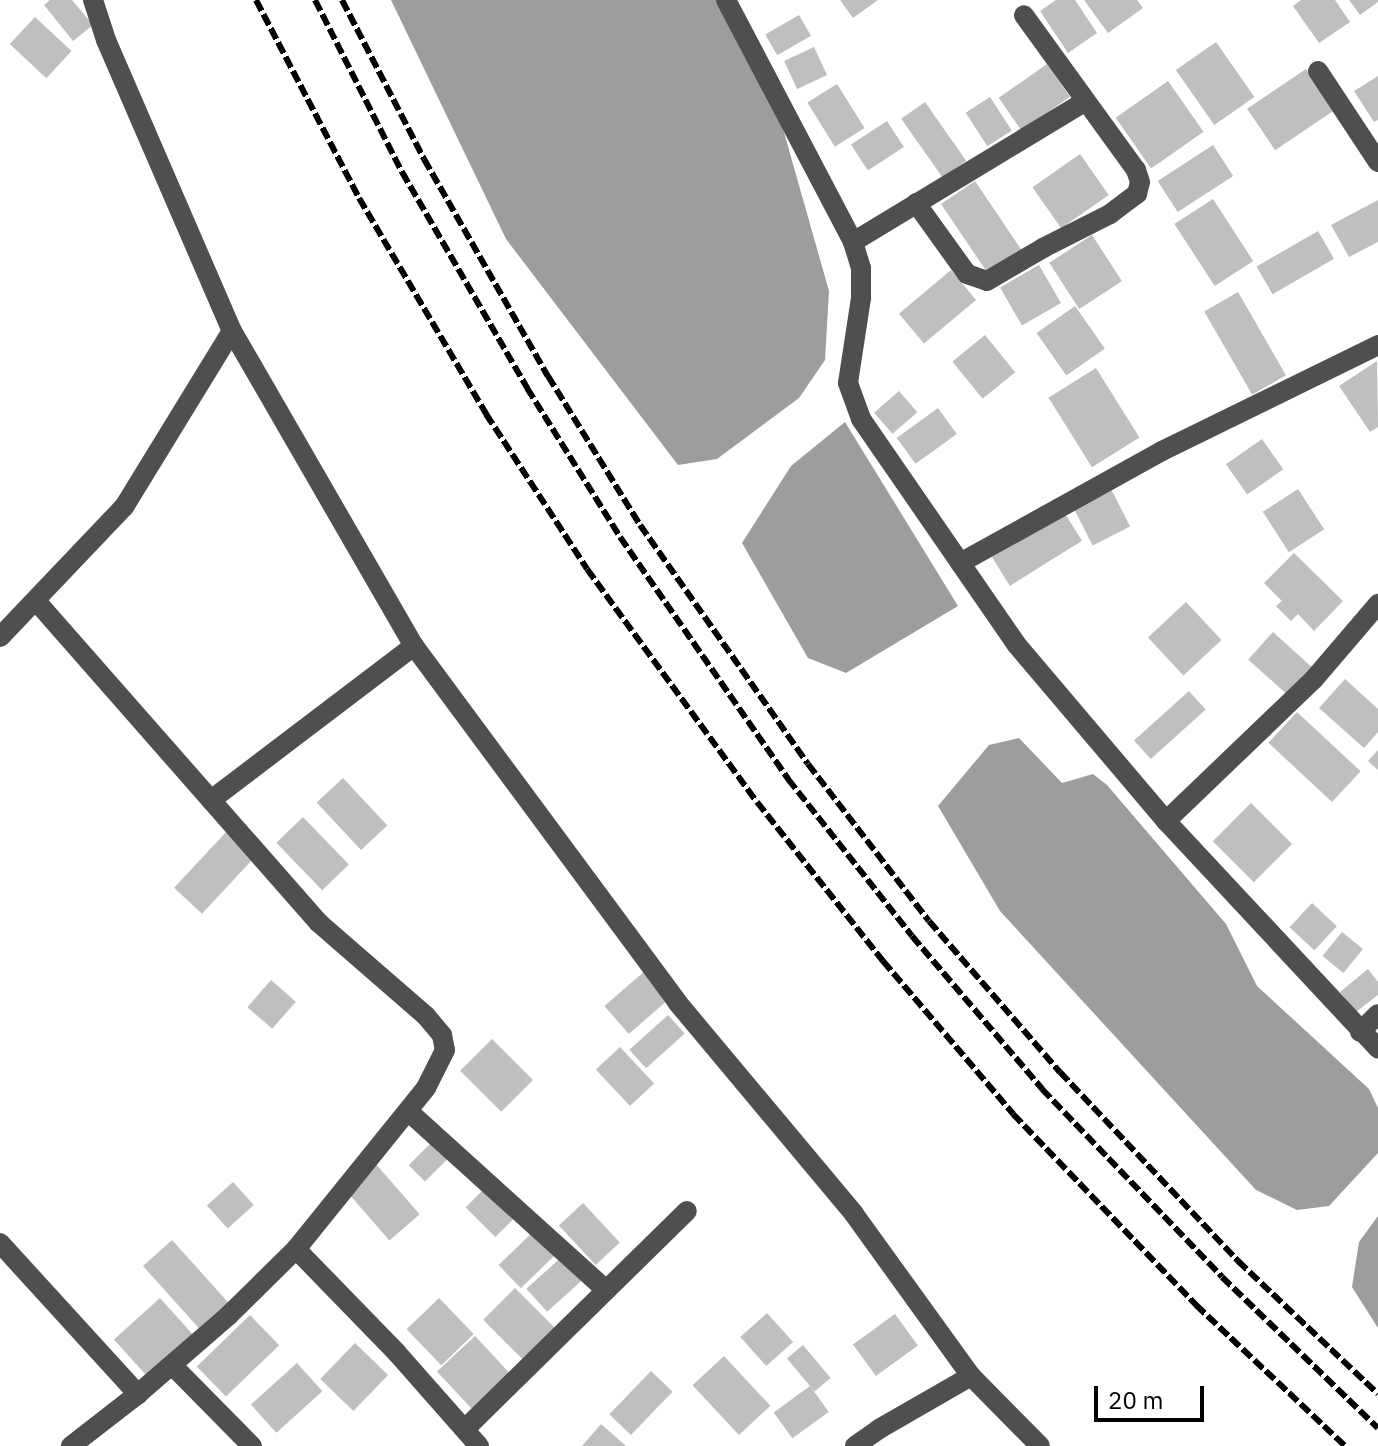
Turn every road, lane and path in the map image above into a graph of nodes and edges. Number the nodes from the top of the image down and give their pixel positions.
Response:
1 (93, 0) edge
2 (726, 0) edge
3 (1024, 15) dead end
4 (1318, 71) dead end
5 (1084, 102) junction
6 (1378, 162) edge
7 (916, 203) junction
8 (853, 242) junction
9 (232, 331) junction
10 (1378, 345) edge
11 (960, 563) junction
12 (37, 602) junction
13 (1378, 604) edge
14 (0, 637) edge
15 (414, 646) junction
16 (211, 800) junction
17 (1166, 821) junction
18 (1378, 1014) edge
19 (1360, 1032) junction
20 (1378, 1048) edge
21 (408, 1111) junction
22 (687, 1211) dead end
23 (0, 1243) edge
24 (296, 1249) junction
25 (606, 1290) junction
26 (172, 1365) junction
27 (971, 1376) junction
28 (138, 1394) junction
29 (465, 1429) junction
30 (71, 1446) edge
31 (252, 1446) edge
32 (479, 1446) edge
33 (855, 1446) edge
34 (1040, 1446) edge

1 - 9 street
2 - 8 street
3 - 5 street
4 - 6 street
5 - 7 street
5 - 7 street
7 - 8 street
8 - 11 street
9 - 12 street
9 - 15 street
10 - 11 street
11 - 17 street
12 - 14 street
12 - 16 street
13 - 17 street
15 - 16 street
15 - 27 street
16 - 21 street
17 - 19 street
18 - 19 street
19 - 20 street
21 - 24 street
21 - 25 street
22 - 25 street
23 - 28 street
24 - 26 street
24 - 29 street
25 - 29 street
26 - 28 street
26 - 31 street
27 - 33 street
27 - 34 street
28 - 30 street
29 - 32 street

